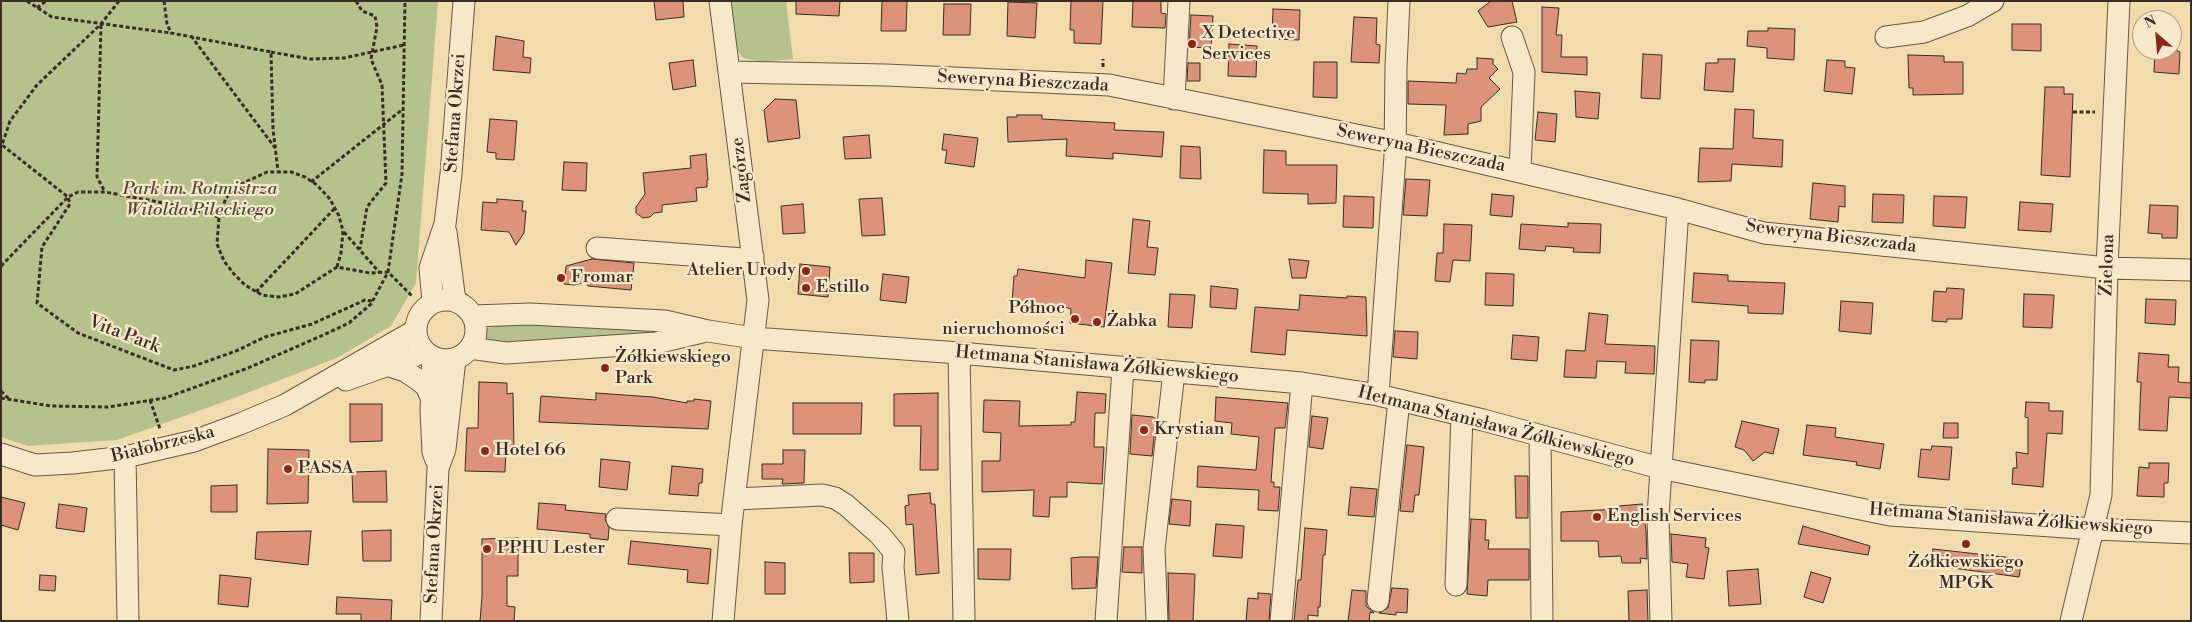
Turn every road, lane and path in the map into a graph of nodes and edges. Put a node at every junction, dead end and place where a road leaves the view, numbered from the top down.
1 (27, 1) edge
2 (46, 1) edge
3 (120, 1) edge
4 (164, 1) edge
5 (356, 1) edge
6 (405, 1) edge
7 (464, 1) edge
8 (720, 1) edge
9 (1179, 1) edge
10 (1399, 1) edge
11 (1993, 1) edge
12 (2119, 1) edge
13 (37, 8) junction
14 (101, 24) junction
15 (171, 33) junction
16 (191, 36) junction
17 (1512, 37) dead end
18 (1886, 37) dead end
19 (404, 45) junction
20 (270, 52) junction
21 (372, 52) junction
22 (730, 72) junction
23 (1174, 100) junction
24 (403, 110) junction
25 (2073, 112) dead end
26 (2102, 112) dead end
27 (383, 125) junction
28 (1396, 143) junction
29 (276, 149) junction
30 (278, 171) junction
31 (1520, 171) junction
32 (311, 182) junction
33 (105, 192) junction
34 (68, 197) junction
35 (335, 208) junction
36 (1678, 209) junction
37 (219, 217) junction
38 (445, 224) junction
39 (343, 231) junction
40 (597, 248) dead end
41 (360, 249) junction
42 (753, 256) junction
43 (1, 266) edge
44 (337, 267) junction
45 (2107, 268) junction
46 (2191, 270) edge
47 (379, 272) junction
48 (388, 272) junction
49 (256, 292) junction
50 (372, 301) junction
51 (455, 301) junction
52 (433, 302) junction
53 (473, 316) junction
54 (416, 330) junction
55 (708, 331) junction
56 (754, 338) junction
57 (463, 353) junction
58 (959, 353) junction
59 (429, 355) junction
60 (390, 366) junction
61 (1123, 368) junction
62 (1174, 372) junction
63 (1302, 383) junction
64 (317, 388) junction
65 (1, 391) edge
66 (430, 395) junction
67 (1378, 395) junction
68 (1, 398) edge
69 (9, 399) junction
70 (150, 400) junction
71 (1398, 400) junction
72 (1462, 415) junction
73 (160, 429) dead end
74 (1540, 436) junction
75 (1, 454) edge
76 (125, 457) junction
77 (438, 468) junction
78 (1660, 468) junction
79 (735, 499) junction
80 (617, 519) dead end
81 (731, 525) junction
82 (2095, 529) junction
83 (2191, 533) edge
84 (1456, 585) dead end
85 (1378, 601) dead end
86 (128, 621) edge
87 (431, 621) edge
88 (723, 621) edge
89 (898, 621) edge
90 (964, 621) edge
91 (1106, 621) edge
92 (1157, 621) edge
93 (1281, 621) edge
94 (1542, 621) edge
95 (1660, 621) edge
96 (2071, 621) edge

1 - 13 path
2 - 13 path
3 - 14 path
4 - 15 path
5 - 21 path
6 - 19 path
7 - 38 street, Stefana Okrzei
8 - 22 street, Zagórze
9 - 23 street
10 - 28 street
11 - 18 street
12 - 45 street, Zielona
13 - 14 path
14 - 15 path
14 - 33 path
14 - 34 path
15 - 16 path
16 - 20 path
16 - 29 path
17 - 31 street
19 - 21 path
19 - 24 path
20 - 21 path
20 - 29 path
21 - 27 path
22 - 23 street, Seweryna Bieszczada
22 - 42 street, Zagórze
23 - 28 street, Seweryna Bieszczada
24 - 27 path
24 - 48 path
25 - 26 path
27 - 32 path
27 - 41 path
28 - 31 street, Seweryna Bieszczada
28 - 67 street
29 - 30 path
30 - 32 path
30 - 37 path
31 - 36 street, Seweryna Bieszczada
32 - 35 path
33 - 34 path
33 - 37 path
34 - 43 path
34 - 50 path, Vita Park
35 - 39 path
35 - 49 path
36 - 45 street, Seweryna Bieszczada
36 - 78 street
37 - 49 path
38 - 51 street, Stefana Okrzei
38 - 52 street, Stefana Okrzei
39 - 41 path
39 - 44 path
40 - 42 street
41 - 47 path
42 - 56 street, Zagórze
44 - 47 path
44 - 49 path
45 - 46 street, Seweryna Bieszczada
45 - 82 street, Zielona
47 - 48 path
48 - 50 path
50 - 70 path
51 - 52 street
51 - 53 street
52 - 54 street
53 - 55 street, Hetmana Stanisława Żółkiewskiego
53 - 57 street
54 - 59 street
54 - 64 street, Białobrzeska
55 - 56 street, Hetmana Stanisława Żółkiewskiego
55 - 57 street, Hetmana Stanisława Żółkiewskiego
56 - 58 street, Hetmana Stanisława Żółkiewskiego
56 - 79 street, Zagórze
57 - 59 street
57 - 77 street, Stefana Okrzei
58 - 61 street, Hetmana Stanisława Żółkiewskiego
58 - 90 street
59 - 60 street, Białobrzeska
59 - 66 street, Stefana Okrzei
60 - 64 street, Białobrzeska
60 - 66 street
61 - 62 street, Hetmana Stanisława Żółkiewskiego
61 - 91 street
62 - 63 street, Hetmana Stanisława Żółkiewskiego
62 - 92 street
63 - 67 street, Hetmana Stanisława Żółkiewskiego
63 - 93 street
64 - 76 street, Białobrzeska
65 - 69 path
66 - 77 street, Stefana Okrzei
67 - 71 street, Hetmana Stanisława Żółkiewskiego
68 - 69 path
69 - 70 path
70 - 73 path
71 - 72 street, Hetmana Stanisława Żółkiewskiego
71 - 85 street
72 - 74 street, Hetmana Stanisława Żółkiewskiego
72 - 84 street
74 - 78 street, Hetmana Stanisława Żółkiewskiego
74 - 94 street
75 - 76 street, Białobrzeska
76 - 86 street
77 - 87 street, Stefana Okrzei
78 - 82 street, Hetmana Stanisława Żółkiewskiego
78 - 95 street
79 - 81 street, Zagórze
79 - 89 street
80 - 81 street
81 - 88 street, Zagórze
82 - 83 street, Hetmana Stanisława Żółkiewskiego
82 - 96 street, Zielona

